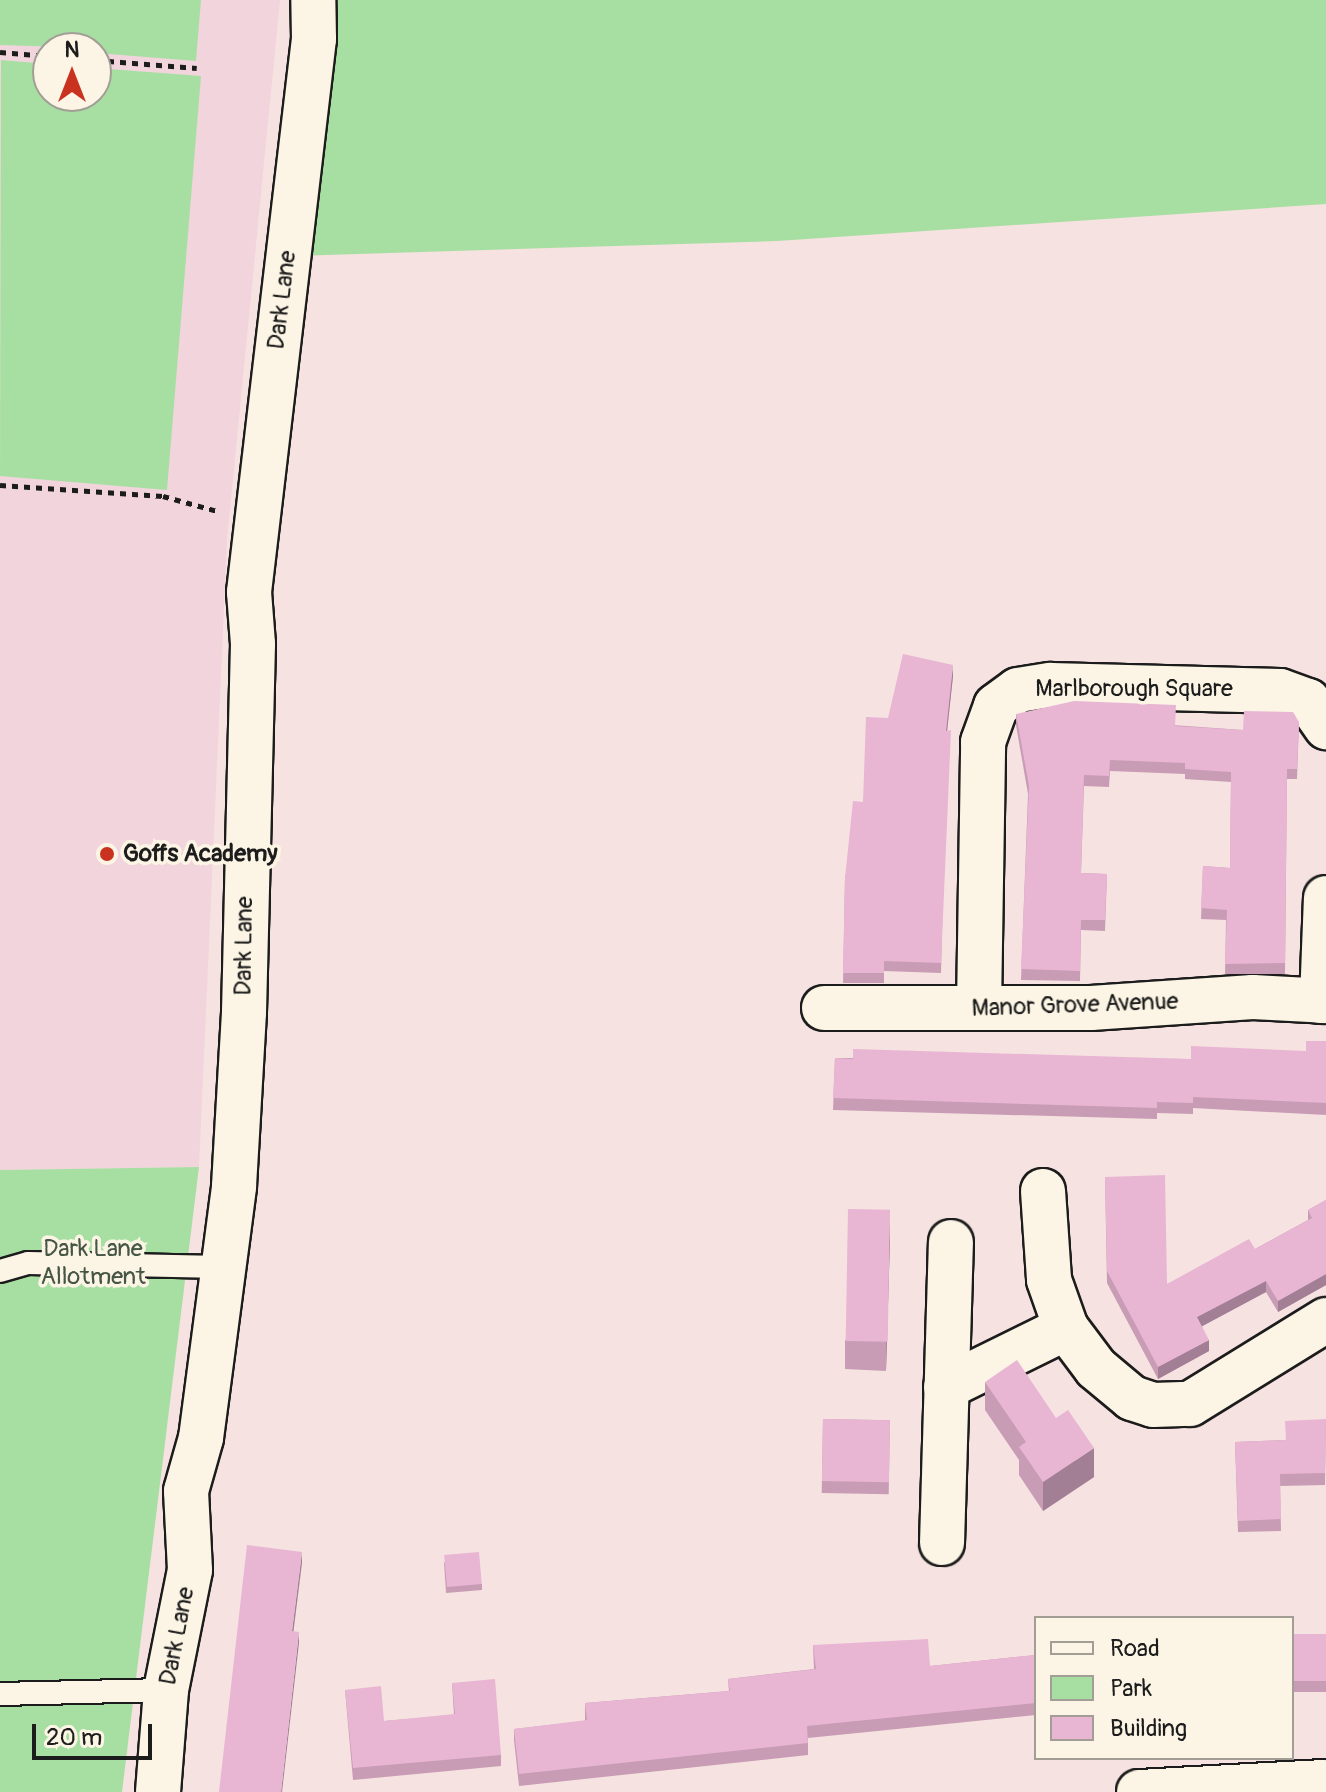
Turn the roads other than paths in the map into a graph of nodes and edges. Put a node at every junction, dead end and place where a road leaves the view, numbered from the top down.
1 (313, 0) edge
2 (1326, 727) edge
3 (1326, 898) edge
4 (1324, 1001) edge
5 (824, 1008) dead end
6 (979, 1008) junction
7 (1043, 1191) dead end
8 (951, 1242) dead end
9 (222, 1267) junction
10 (0, 1271) edge
11 (1326, 1320) edge
12 (1066, 1328) junction
13 (946, 1387) junction
14 (942, 1543) dead end
15 (166, 1690) junction
16 (0, 1694) edge
17 (1326, 1782) edge
18 (158, 1792) edge
19 (1139, 1792) edge

1 - 9 street, Dark Lane
2 - 6 street, Marlborough Square
3 - 4 street
4 - 6 street, Manor Grove Avenue
5 - 6 street, Manor Grove Avenue
7 - 12 street
8 - 13 street
9 - 10 lane
9 - 15 street, Dark Lane
11 - 12 street
12 - 13 street
13 - 14 street
15 - 16 lane
15 - 18 street, Dark Lane
17 - 19 street

